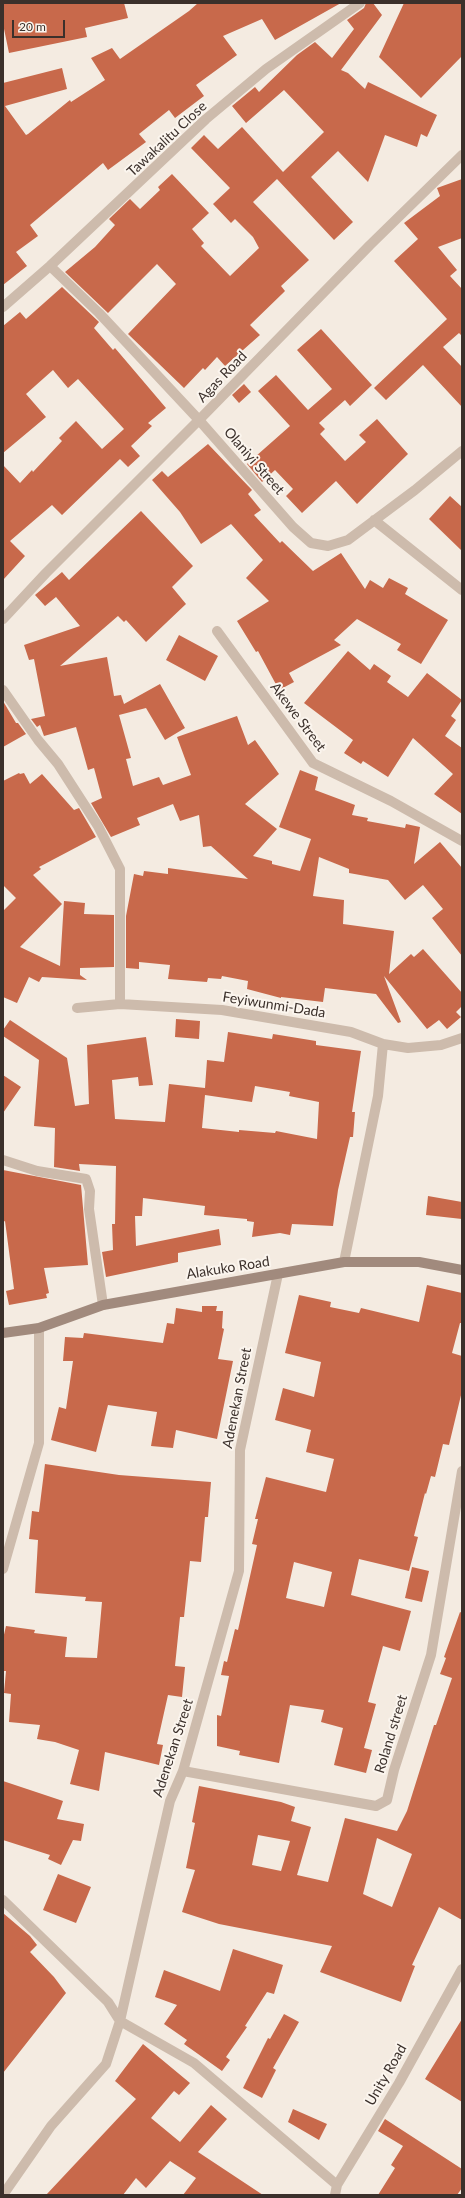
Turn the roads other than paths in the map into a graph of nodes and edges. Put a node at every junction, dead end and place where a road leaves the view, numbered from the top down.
1 (360, 3) edge
2 (462, 155) edge
3 (50, 266) junction
4 (3, 307) edge
5 (199, 420) junction
6 (462, 451) edge
7 (374, 520) junction
8 (462, 590) edge
9 (5, 613) edge
10 (217, 631) dead end
11 (3, 690) edge
12 (462, 842) edge
13 (120, 1004) junction
14 (77, 1008) dead end
15 (462, 1038) edge
16 (383, 1044) junction
17 (3, 1160) edge
18 (344, 1262) junction
19 (462, 1270) edge
20 (278, 1274) junction
21 (103, 1305) junction
22 (39, 1328) junction
23 (3, 1333) edge
24 (462, 1471) edge
25 (3, 1569) edge
26 (183, 1771) junction
27 (3, 1900) edge
28 (462, 1969) edge
29 (120, 2021) junction
30 (336, 2190) edge
31 (3, 2195) edge

1 - 3 street, Tawakalitu Close
2 - 5 street, Agas Road
3 - 4 street, Tawakalitu Close
3 - 5 street, Olaniyi Street
5 - 7 street, Olaniyi Street
5 - 9 street, Agas Road
6 - 7 street, Olaniyi Street
7 - 8 street
10 - 12 street, Akewe Street
11 - 13 street
13 - 14 street, Feyiwunmi-Dada
13 - 16 street, Feyiwunmi-Dada
15 - 16 street, Feyiwunmi-Dada
16 - 18 street
17 - 21 street
18 - 19 main road, Alakuko Road
18 - 20 main road, Alakuko Road
20 - 21 main road, Alakuko Road
20 - 26 street, Adenekan Street
21 - 22 main road, Alakuko Road
22 - 23 main road, Alakuko Road
22 - 25 street
24 - 26 street, Roland street
26 - 29 street, Adenekan Street
27 - 29 street
28 - 30 street, Unity Road
29 - 30 street
29 - 31 street, Adenekan Street

